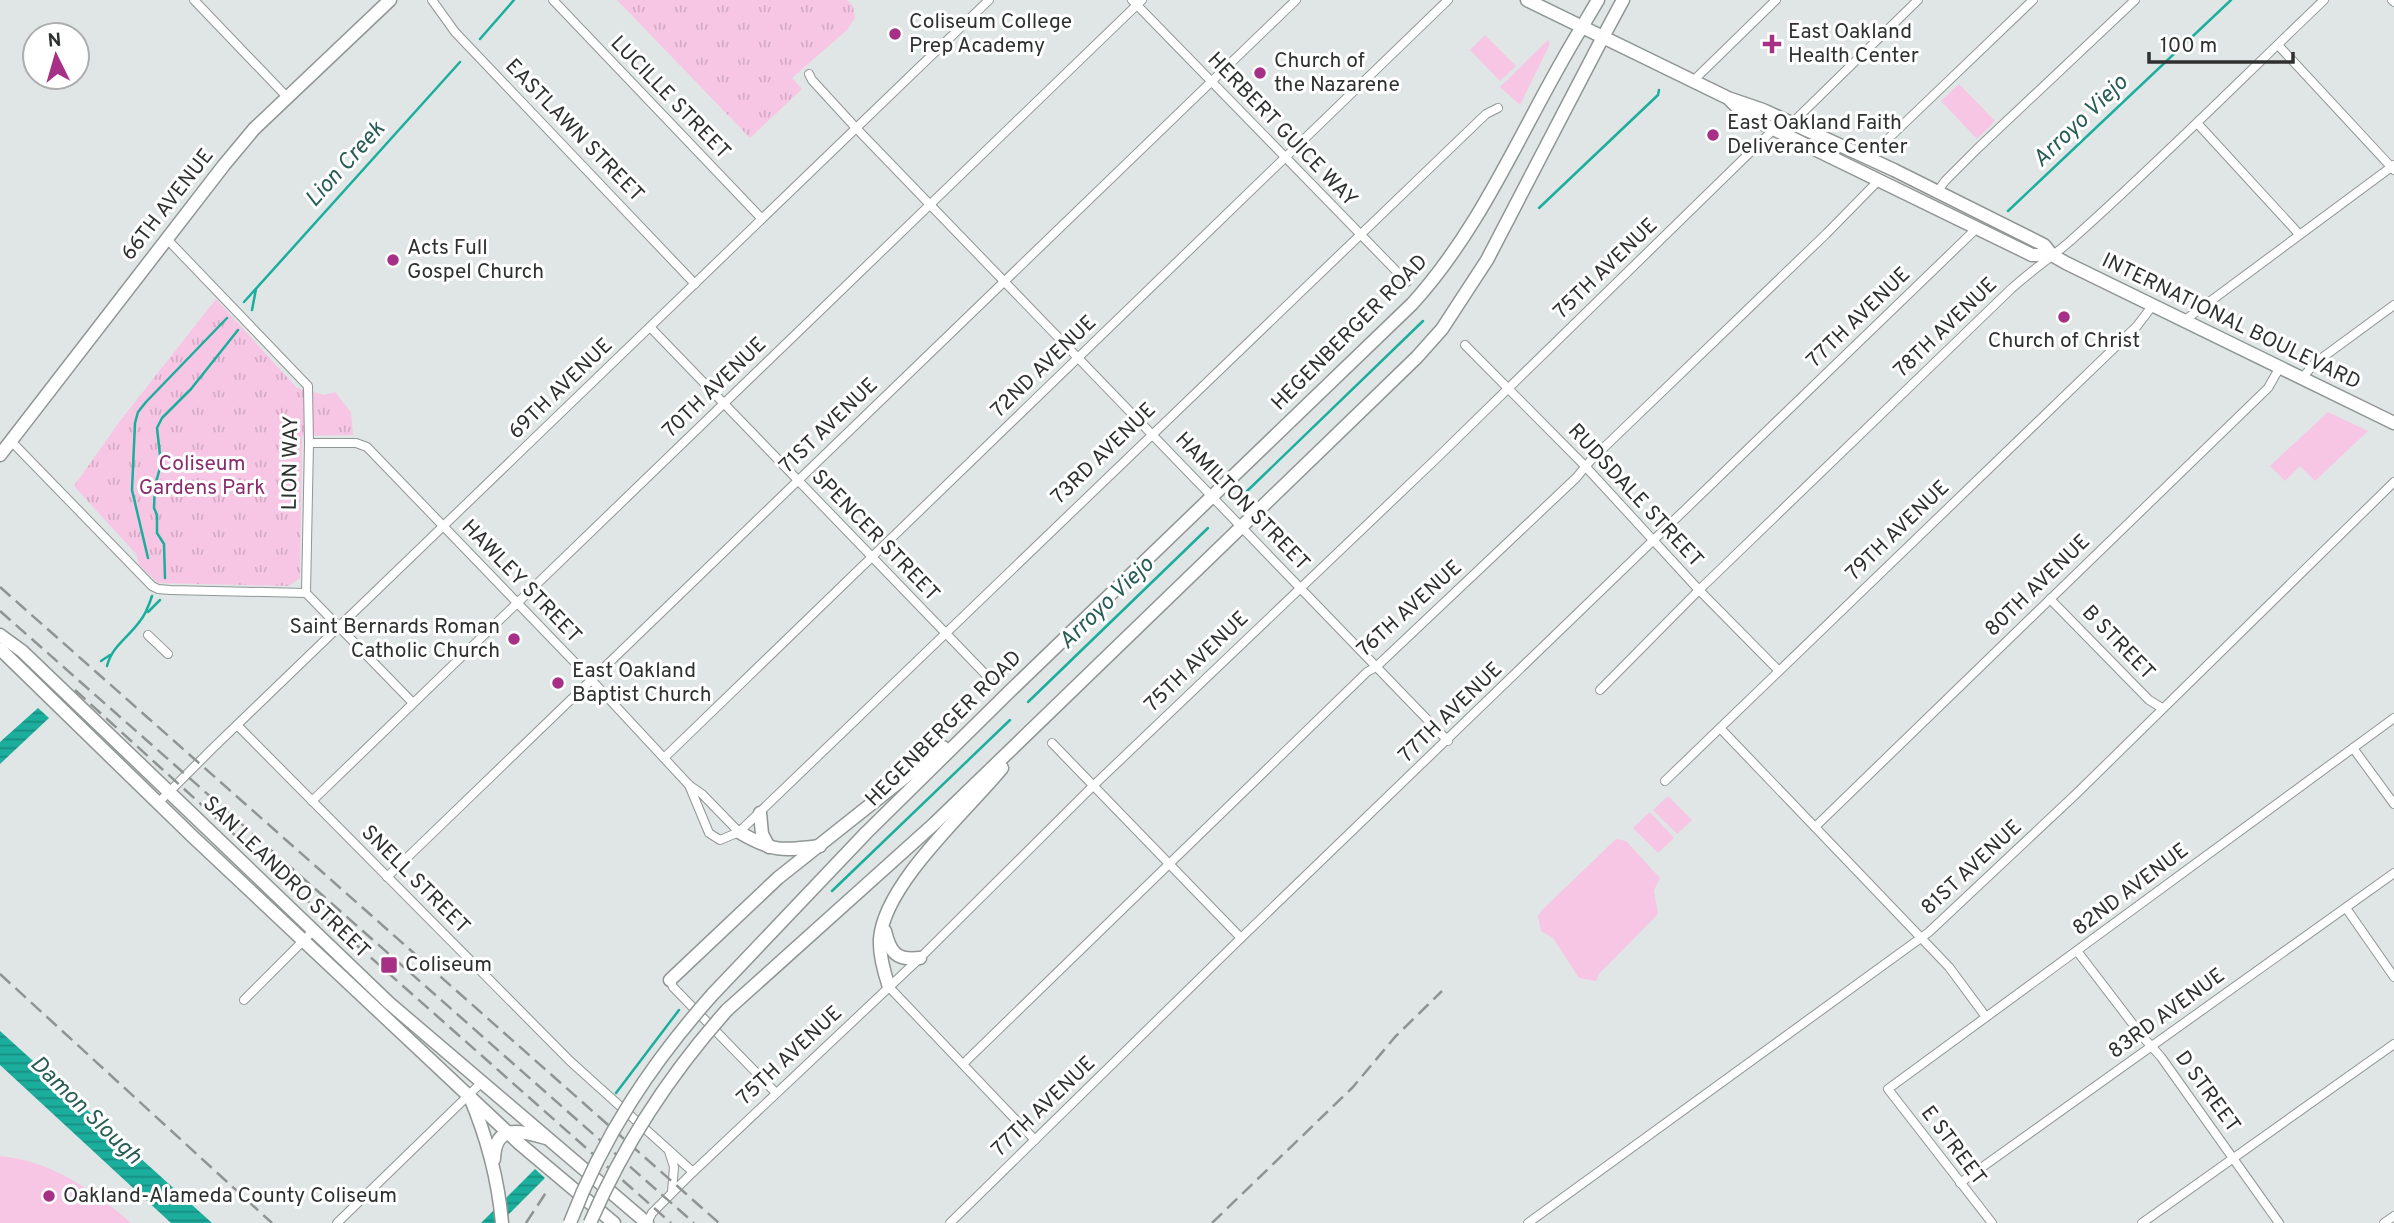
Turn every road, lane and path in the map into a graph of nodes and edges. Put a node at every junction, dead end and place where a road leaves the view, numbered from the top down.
1 (194, 0) edge
2 (390, 0) edge
3 (432, 0) edge
4 (553, 0) edge
5 (989, 0) edge
6 (1296, 0) edge
7 (1448, 0) edge
8 (1527, 0) edge
9 (1598, 0) edge
10 (1623, 0) edge
11 (1776, 0) edge
12 (1918, 0) edge
13 (2033, 0) edge
14 (2134, 0) edge
15 (2324, 0) edge
16 (1137, 2) edge
17 (1582, 27) junction
18 (1603, 37) junction
19 (2278, 45) junction
20 (809, 74) dead end
21 (1693, 81) junction
22 (1211, 82) junction
23 (287, 97) junction
24 (1728, 98) junction
25 (1498, 108) dead end
26 (2197, 123) junction
27 (1791, 124) junction
28 (856, 128) junction
29 (1774, 129) junction
30 (1285, 159) junction
31 (1868, 159) junction
32 (2393, 167) edge
33 (1879, 180) junction
34 (1938, 191) junction
35 (931, 204) junction
36 (762, 219) junction
37 (1977, 228) junction
38 (2299, 234) junction
39 (1360, 236) junction
40 (166, 238) junction
41 (2052, 255) junction
42 (1005, 281) junction
43 (1407, 282) dead end
44 (695, 284) junction
45 (2153, 305) junction
46 (2394, 305) edge
47 (2185, 320) junction
48 (650, 327) junction
49 (1465, 345) dead end
50 (1078, 358) junction
51 (2280, 367) junction
52 (2302, 378) junction
53 (1508, 388) junction
54 (723, 403) junction
55 (2394, 423) edge
56 (1152, 434) junction
57 (11, 441) junction
58 (309, 443) junction
59 (0, 455) edge
60 (1585, 466) junction
61 (798, 480) junction
62 (2394, 482) edge
63 (1211, 495) junction
64 (443, 526) junction
65 (1242, 527) junction
66 (1653, 541) junction
67 (872, 557) junction
68 (1300, 588) junction
69 (1699, 590) junction
70 (306, 593) junction
71 (2050, 599) junction
72 (517, 602) junction
73 (340, 626) junction
74 (946, 634) junction
75 (0, 635) edge
76 (148, 635) dead end
77 (0, 649) edge
78 (168, 654) dead end
79 (1376, 667) junction
80 (1779, 671) junction
81 (989, 678) dead end
82 (591, 680) junction
83 (1600, 690) dead end
84 (1006, 695) junction
85 (412, 702) junction
86 (2162, 708) junction
87 (2394, 718) edge
88 (237, 725) junction
89 (1035, 725) junction
90 (1720, 728) junction
91 (1448, 741) junction
92 (1052, 743) dead end
93 (2353, 748) junction
94 (664, 758) junction
95 (1665, 781) dead end
96 (689, 785) junction
97 (1093, 786) junction
98 (169, 792) junction
99 (312, 801) junction
100 (158, 803) junction
101 (2394, 804) edge
102 (760, 813) junction
103 (1815, 827) junction
104 (740, 832) junction
105 (820, 846) junction
106 (769, 847) junction
107 (1168, 864) junction
108 (2394, 873) edge
109 (387, 877) junction
110 (2346, 908) junction
111 (883, 922) junction
112 (314, 930) junction
113 (1241, 938) junction
114 (1921, 939) junction
115 (303, 940) junction
116 (2077, 951) junction
117 (920, 958) junction
118 (2394, 977) edge
119 (670, 981) joint
120 (889, 987) junction
121 (244, 1000) dead end
122 (1986, 1017) junction
123 (2394, 1044) edge
124 (2151, 1046) junction
125 (963, 1064) junction
126 (481, 1083) junction
127 (1888, 1089) joint
128 (776, 1093) junction
129 (469, 1095) junction
130 (508, 1133) junction
131 (546, 1138) junction
132 (1035, 1140) junction
133 (669, 1150) junction
134 (2234, 1159) junction
135 (495, 1170) junction
136 (693, 1172) junction
137 (1960, 1183) junction
138 (672, 1192) junction
139 (2394, 1216) edge
140 (1989, 1220) edge
141 (337, 1223) edge
142 (502, 1223) edge
143 (570, 1223) edge
144 (590, 1223) edge
145 (614, 1223) edge
146 (647, 1223) edge
147 (950, 1223) edge
148 (1528, 1223) edge
149 (1979, 1223) edge
150 (2142, 1223) edge
151 (2279, 1223) edge
152 (2384, 1223) edge

1 - 23 street
2 - 23 main road, 66TH AVENUE
3 - 44 street, EASTLAWN STREET
4 - 36 street, LUCILLE STREET
5 - 28 street, 69TH AVENUE
6 - 22 street, 71ST AVENUE
7 - 30 street, 72ND AVENUE
8 - 17 main road, INTERNATIONAL BOULEVARD
9 - 17 main road
10 - 18 main road
11 - 21 street
12 - 27 street
13 - 31 street
14 - 34 street
15 - 19 street, 78TH AVENUE
16 - 22 street, HERBERT GUICE WAY
16 - 35 street, 70TH AVENUE
17 - 18 main road, INTERNATIONAL BOULEVARD
17 - 63 main road, HEGENBERGER ROAD
18 - 21 main road, INTERNATIONAL BOULEVARD
18 - 65 main road
19 - 26 street, 78TH AVENUE
19 - 32 street
20 - 28 street, HAMILTON STREET
21 - 24 main road, INTERNATIONAL BOULEVARD
22 - 30 street, HERBERT GUICE WAY
22 - 42 street, 71ST AVENUE
23 - 40 main road, 66TH AVENUE
24 - 27 main road, INTERNATIONAL BOULEVARD
24 - 29 main road, INTERNATIONAL BOULEVARD
25 - 39 street, 73RD AVENUE
26 - 38 street
26 - 41 street, 78TH AVENUE
27 - 31 main road, INTERNATIONAL BOULEVARD
28 - 35 street, HAMILTON STREET
28 - 36 street, 69TH AVENUE
29 - 33 main road, INTERNATIONAL BOULEVARD
29 - 53 street, 75TH AVENUE
30 - 39 street, HERBERT GUICE WAY
30 - 50 street, 72ND AVENUE
31 - 34 main road, INTERNATIONAL BOULEVARD
32 - 38 street
33 - 37 main road, INTERNATIONAL BOULEVARD
33 - 60 street, 76TH AVENUE
34 - 41 main road, INTERNATIONAL BOULEVARD
35 - 42 street, HAMILTON STREET
35 - 54 street, 70TH AVENUE
36 - 44 street, 69TH AVENUE
37 - 41 main road, INTERNATIONAL BOULEVARD
37 - 66 street, 77TH AVENUE
38 - 47 street
39 - 43 street, HERBERT GUICE WAY
39 - 56 street, 73RD AVENUE
40 - 57 main road, 66TH AVENUE
40 - 58 street, LION WAY
41 - 45 main road, INTERNATIONAL BOULEVARD
41 - 69 street, 78TH AVENUE
42 - 50 street, HAMILTON STREET
42 - 61 street, 71ST AVENUE
44 - 48 street, 69TH AVENUE
45 - 47 main road, INTERNATIONAL BOULEVARD
45 - 80 street, 79TH AVENUE
46 - 52 street
47 - 51 main road, INTERNATIONAL BOULEVARD
48 - 54 street, SPENCER STREET
48 - 64 street, 69TH AVENUE
49 - 53 street, RUDSDALE STREET
50 - 56 street, HAMILTON STREET
50 - 67 street, 72ND AVENUE
51 - 52 main road, INTERNATIONAL BOULEVARD
51 - 71 street, 80TH AVENUE
52 - 55 main road, INTERNATIONAL BOULEVARD
53 - 60 street, RUDSDALE STREET
53 - 68 street, 75TH AVENUE
54 - 61 street, SPENCER STREET
54 - 72 street, 70TH AVENUE
56 - 63 street, HAMILTON STREET
56 - 74 street, 73RD AVENUE
57 - 59 main road, 66TH AVENUE
57 - 70 street
58 - 64 street, HAWLEY STREET
58 - 70 street, LION WAY
60 - 66 street, RUDSDALE STREET
60 - 79 street, 76TH AVENUE
61 - 67 street, SPENCER STREET
61 - 82 street, 71ST AVENUE
62 - 86 street, 81ST AVENUE
63 - 65 street, HAMILTON STREET
63 - 84 main road, HEGENBERGER ROAD
64 - 72 street, HAWLEY STREET
64 - 73 street, 69TH AVENUE
65 - 68 street, HAMILTON STREET
65 - 89 main road
66 - 69 street, RUDSDALE STREET
66 - 91 street, 77TH AVENUE
67 - 74 street, SPENCER STREET
67 - 94 street, 72ND AVENUE
68 - 79 street, HAMILTON STREET
68 - 97 street, 75TH AVENUE
69 - 80 street, RUDSDALE STREET
69 - 83 street, 78TH AVENUE
70 - 73 street
71 - 86 street, B STREET
71 - 103 street, 80TH AVENUE
72 - 82 street, HAWLEY STREET
72 - 85 street, 70TH AVENUE
73 - 85 street
73 - 88 street, 69TH AVENUE
74 - 81 street, SPENCER STREET
74 - 102 street, 73RD AVENUE
75 - 98 main road, SAN LEANDRO STREET
76 - 78 street
77 - 100 main road, SAN LEANDRO STREET
79 - 91 street, HAMILTON STREET
79 - 107 street, 76TH AVENUE
80 - 90 street, 79TH AVENUE
82 - 94 street, HAWLEY STREET
82 - 109 street, 71ST AVENUE
84 - 105 main road
84 - 143 main road, HEGENBERGER ROAD, bridge
85 - 99 street, 70TH AVENUE
86 - 114 street, 81ST AVENUE
87 - 93 street, 82ND AVENUE
88 - 98 street, 69TH AVENUE
88 - 99 street, SNELL STREET
89 - 111 main road
89 - 144 main road, bridge
90 - 95 street, 79TH AVENUE
90 - 103 street
91 - 113 street, 77TH AVENUE
92 - 97 street
93 - 101 street
93 - 116 street, 82ND AVENUE
94 - 96 street, HAWLEY STREET
96 - 104 street, HAWLEY STREET
96 - 104 street, HAWLEY STREET
97 - 107 street
97 - 117 street, 75TH AVENUE
98 - 100 street, 69TH AVENUE
98 - 112 main road, SAN LEANDRO STREET
99 - 109 street, SNELL STREET
100 - 115 main road, SAN LEANDRO STREET
102 - 104 street, 73RD AVENUE
102 - 106 main road
103 - 114 street
104 - 106 main road
105 - 106 main road
105 - 119 main road
107 - 113 street
107 - 125 street, 76TH AVENUE
108 - 110 street, 83RD AVENUE
109 - 133 street, SNELL STREET
110 - 118 street
110 - 124 street, 83RD AVENUE
111 - 117 main road
111 - 120 main road
112 - 115 street
112 - 126 main road, SAN LEANDRO STREET
113 - 132 street, 77TH AVENUE
114 - 122 street
114 - 148 street, 81ST AVENUE
115 - 121 street
115 - 129 main road, SAN LEANDRO STREET
116 - 122 street, 82ND AVENUE
116 - 124 street, D STREET
117 - 120 street, 75TH AVENUE
119 - 128 street
120 - 125 street
120 - 128 street, 75TH AVENUE
122 - 127 street, 82ND AVENUE
123 - 134 street
124 - 134 street, D STREET
124 - 137 street, 83RD AVENUE
125 - 132 street
126 - 129 street
126 - 131 main road, SAN LEANDRO STREET
127 - 137 street, E STREET
128 - 136 street, 75TH AVENUE
129 - 130 main road, SAN LEANDRO STREET
129 - 135 main road
129 - 141 street
130 - 131 main road
130 - 135 main road
130 - 145 main road, SAN LEANDRO STREET
131 - 146 main road, SAN LEANDRO STREET
132 - 147 street, 77TH AVENUE
133 - 136 street, SNELL STREET
133 - 138 street
134 - 150 street
134 - 151 street, D STREET
135 - 142 main road
136 - 138 street, 75TH AVENUE
137 - 140 street, E STREET
138 - 146 street, 75TH AVENUE
139 - 152 street
140 - 149 street

